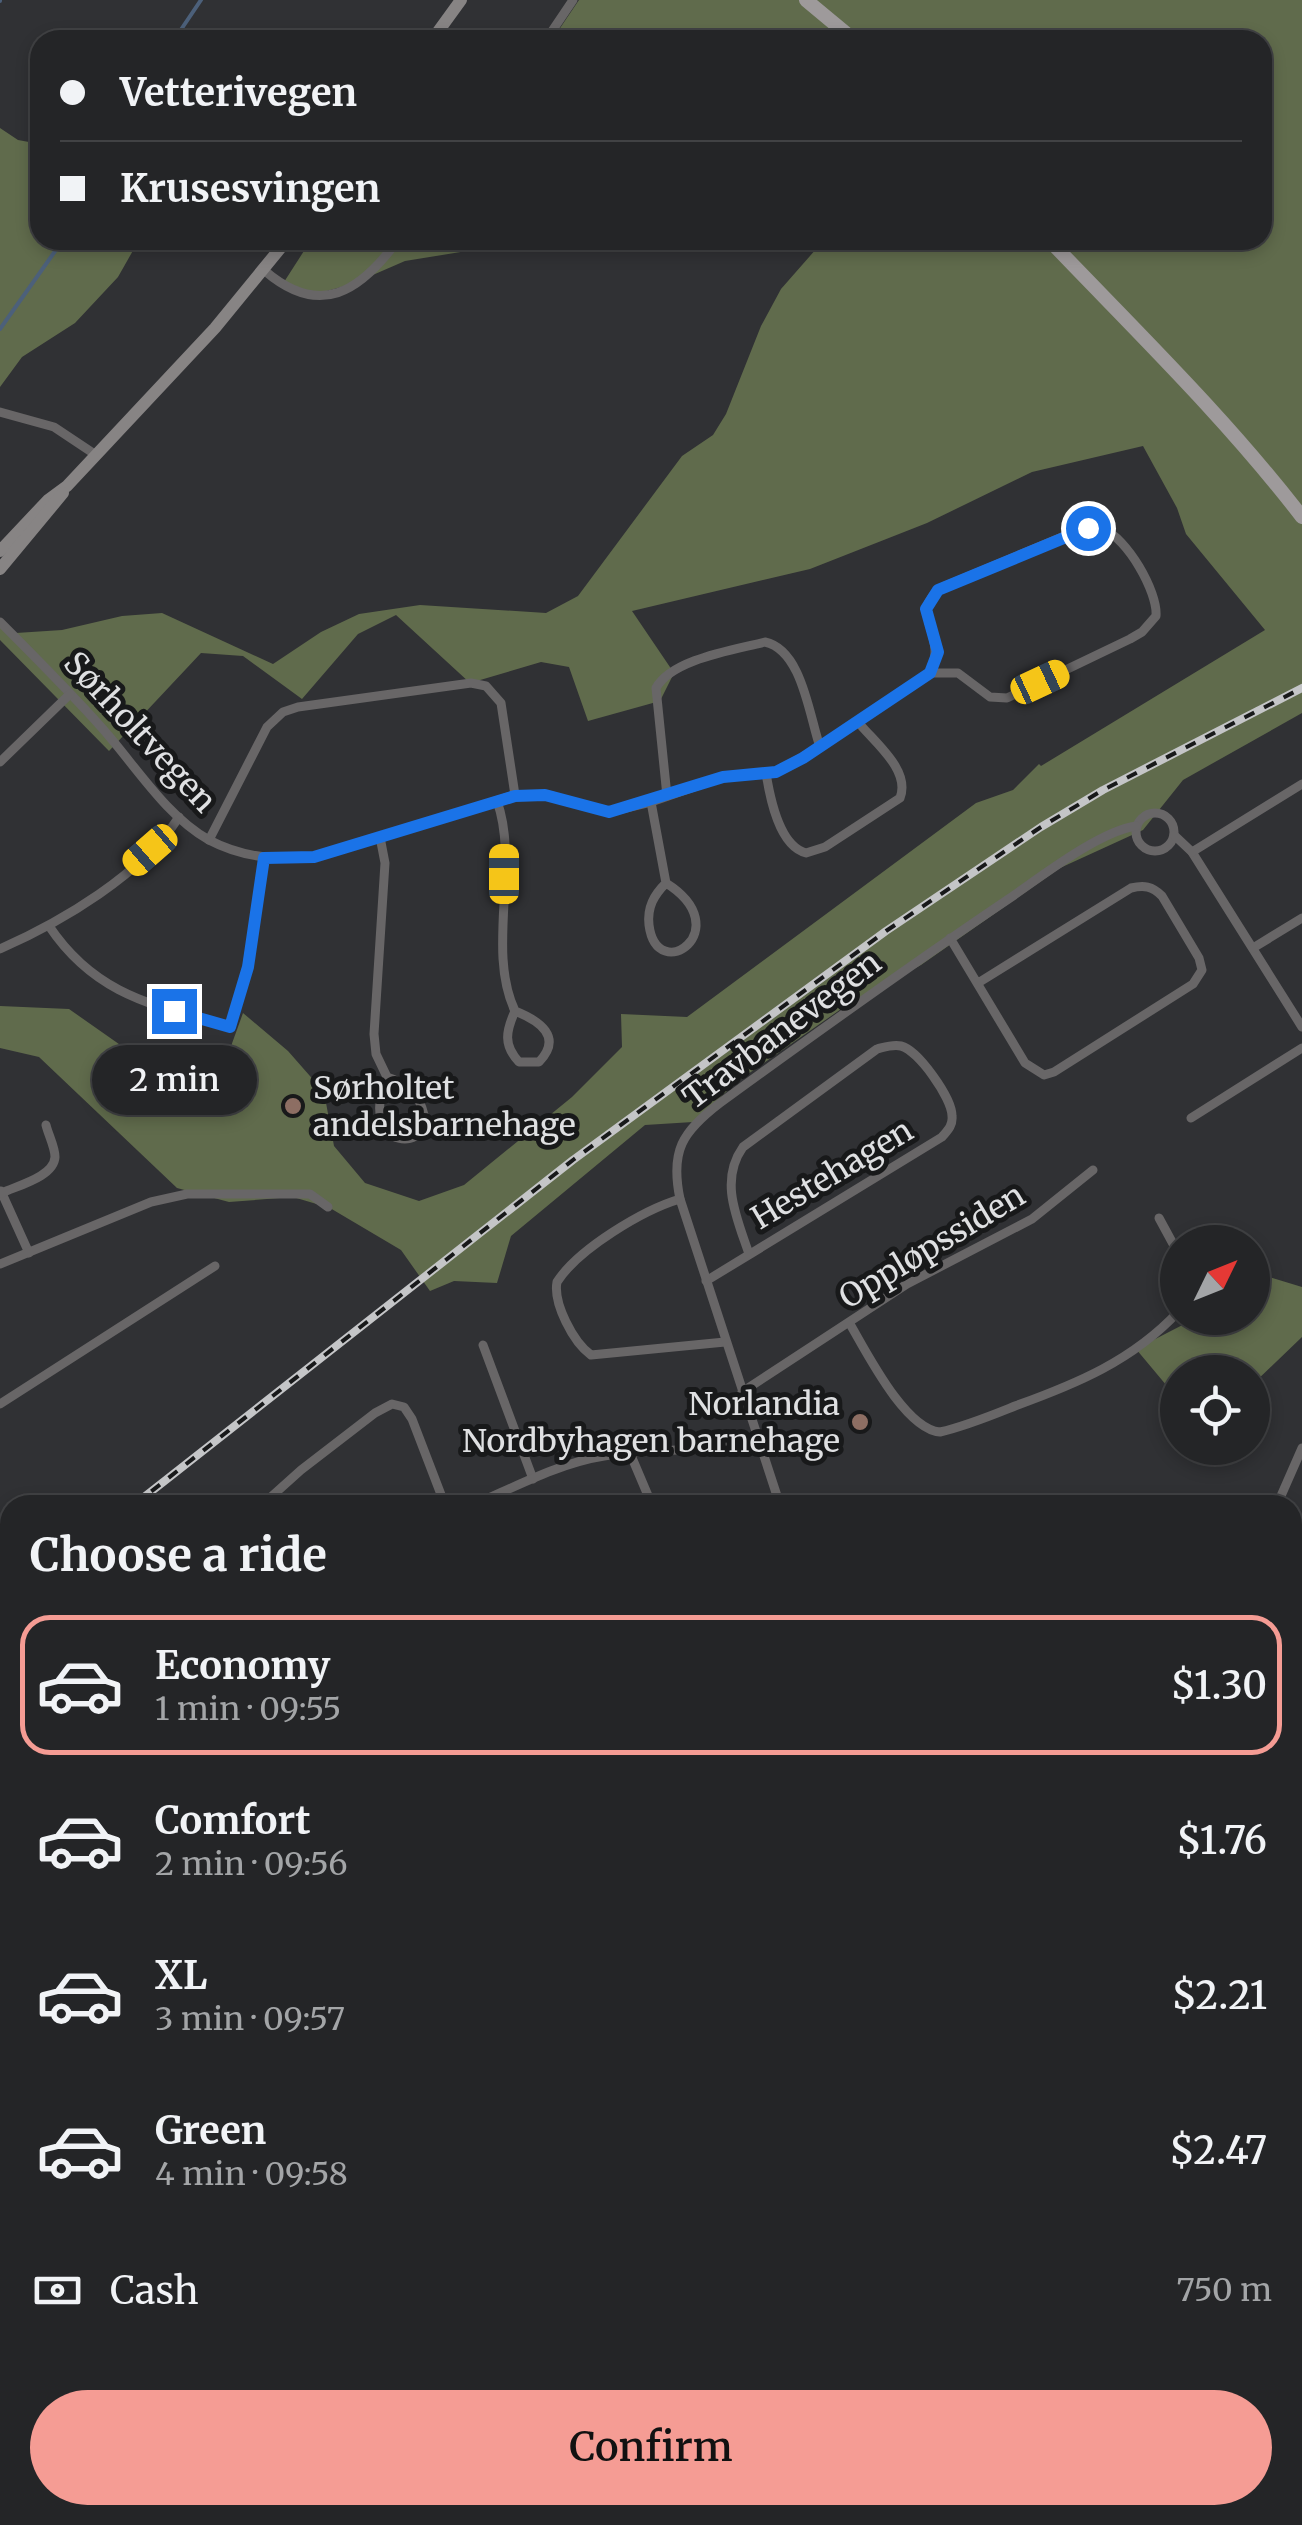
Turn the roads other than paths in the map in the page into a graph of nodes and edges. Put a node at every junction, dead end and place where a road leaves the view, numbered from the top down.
1 (461, 0) edge
2 (573, 0) edge
3 (806, 0) edge
4 (439, 30) edge
5 (553, 30) edge
6 (842, 30) edge
7 (280, 250) edge
8 (389, 250) edge
9 (1059, 250) edge
10 (265, 270) junction
11 (0, 412) edge
12 (96, 456) junction
13 (67, 486) junction
14 (1302, 517) edge
15 (0, 551) edge
16 (0, 569) edge
17 (0, 622) edge
18 (930, 673) junction
19 (70, 694) junction
20 (858, 722) junction
21 (820, 747) junction
22 (0, 762) edge
23 (766, 773) junction
24 (1302, 784) edge
25 (515, 796) junction
26 (667, 796) junction
27 (498, 801) junction
28 (651, 802) junction
29 (179, 817) junction
30 (1136, 826) junction
31 (1174, 835) junction
32 (380, 837) junction
33 (209, 840) junction
34 (1192, 852) junction
35 (264, 858) junction
36 (666, 882) junction
37 (1302, 918) edge
38 (49, 926) junction
39 (950, 938) junction
40 (1252, 948) junction
41 (0, 949) edge
42 (978, 983) junction
43 (516, 1012) junction
44 (1302, 1027) edge
45 (1302, 1048) edge
46 (386, 1077) junction
47 (1191, 1118) dead end
48 (46, 1125) dead end
49 (1093, 1170) dead end
50 (1, 1191) edge
51 (680, 1200) junction
52 (328, 1207) dead end
53 (1158, 1218) dead end
54 (1162, 1225) edge
55 (29, 1252) junction
56 (749, 1254) junction
57 (0, 1264) edge
58 (216, 1266) dead end
59 (706, 1282) junction
60 (850, 1324) junction
61 (1160, 1331) edge
62 (725, 1342) junction
63 (482, 1346) dead end
64 (742, 1392) junction
65 (0, 1404) edge
66 (759, 1442) junction
67 (1302, 1448) edge
68 (630, 1453) junction
69 (533, 1479) junction
70 (273, 1495) edge
71 (441, 1495) edge
72 (497, 1495) edge
73 (648, 1495) edge
74 (777, 1495) edge
75 (1281, 1495) edge

1 - 4 main road
2 - 5 street
3 - 6 main road
7 - 10 main road
8 - 10 street
9 - 14 main road
10 - 12 main road
11 - 12 street
12 - 13 main road
13 - 15 main road
13 - 16 main road
17 - 19 street, Sørholtvegen
18 - 18 street
18 - 20 street, Sørholtvegen
19 - 22 street
19 - 29 street, Sørholtvegen
20 - 21 street, Sørholtvegen
20 - 23 street
21 - 23 street, Sørholtvegen
21 - 26 street
23 - 26 street, Sørholtvegen
24 - 34 street
25 - 27 street, Sørholtvegen
25 - 28 street, Sørholtvegen
25 - 33 street
26 - 28 street, Sørholtvegen
27 - 32 street, Sørholtvegen
27 - 43 street
28 - 36 street
29 - 33 street, Sørholtvegen
29 - 38 street
30 - 31 street
30 - 31 street
30 - 39 street, Travbanevegen
31 - 34 street
32 - 35 street, Sørholtvegen
32 - 46 street
33 - 35 street, Sørholtvegen
34 - 40 street
35 - 38 street
36 - 36 street
37 - 40 street
38 - 41 street
39 - 42 street
39 - 51 street, Travbanevegen
40 - 44 street
42 - 42 street
43 - 43 street
45 - 47 street
46 - 46 street
48 - 50 street
49 - 60 street, Oppløpssiden
50 - 55 street
51 - 59 street, Travbanevegen
51 - 62 street
52 - 55 street
53 - 54 street
55 - 57 street
56 - 56 street, Hestehagen
56 - 59 street, Hestehagen
58 - 65 street
59 - 62 street, Travbanevegen
60 - 61 street
60 - 64 street, Oppløpssiden
62 - 64 street, Travbanevegen
63 - 69 street
64 - 66 street, Travbanevegen
66 - 68 street
66 - 74 street, Travbanevegen
67 - 75 street
68 - 69 street
68 - 73 street
69 - 72 street
70 - 71 street

